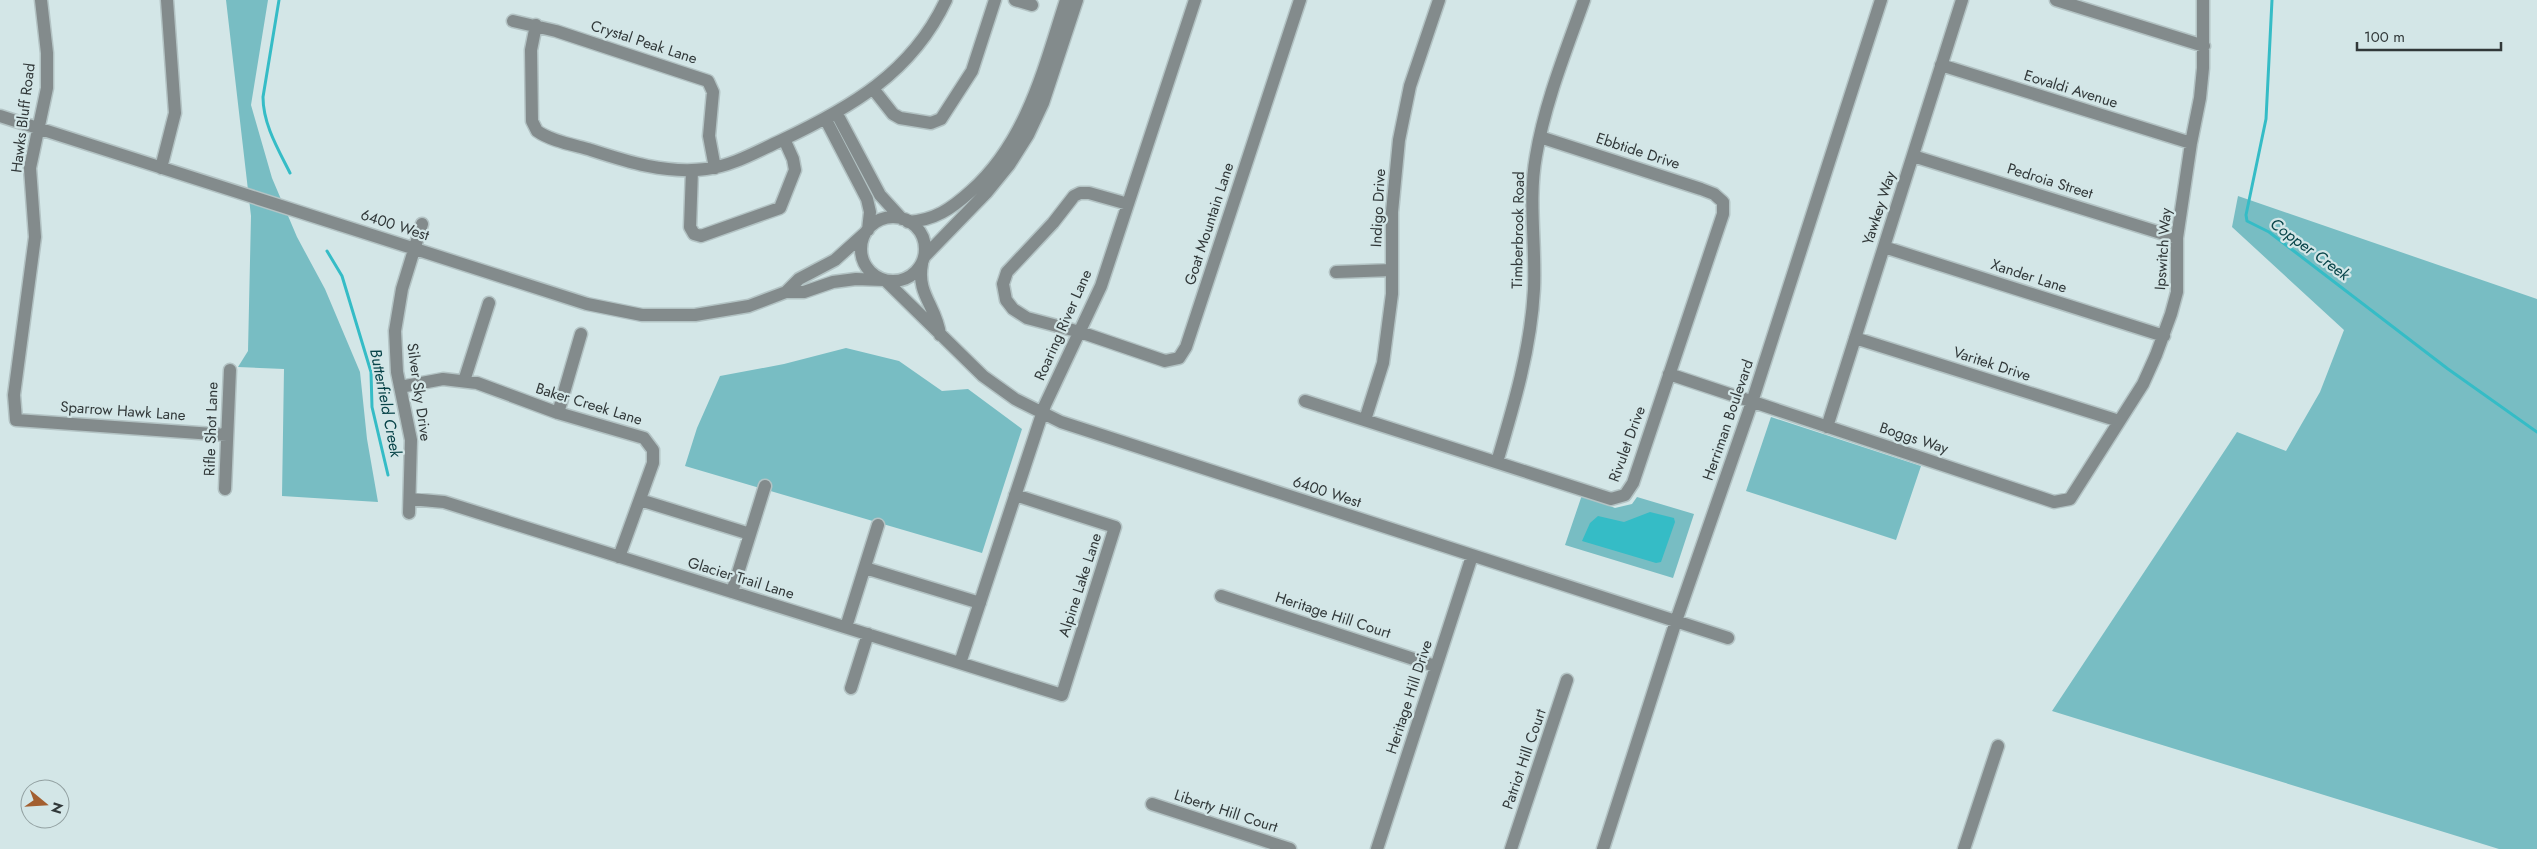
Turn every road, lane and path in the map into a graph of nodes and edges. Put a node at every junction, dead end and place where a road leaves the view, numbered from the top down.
1 (41, 0) edge
2 (167, 0) edge
3 (946, 0) edge
4 (995, 0) edge
5 (1016, 0) edge
6 (1066, 0) edge
7 (1077, 0) edge
8 (1195, 0) edge
9 (1300, 0) edge
10 (1438, 0) edge
11 (1584, 0) edge
12 (1881, 0) edge
13 (1962, 0) edge
14 (2056, 0) edge
15 (2203, 0) edge
16 (1032, 5) dead end
17 (513, 21) dead end
18 (536, 25) junction
19 (2204, 46) junction
20 (1942, 65) junction
21 (874, 90) junction
22 (0, 116) edge
23 (831, 117) junction
24 (39, 128) junction
25 (1540, 137) junction
26 (784, 139) junction
27 (2191, 143) junction
28 (1912, 156) junction
29 (161, 168) junction
30 (715, 168) junction
31 (692, 170) junction
32 (1723, 202) joint
33 (1128, 204) junction
34 (905, 220) junction
35 (422, 224) dead end
36 (868, 230) junction
37 (2177, 238) junction
38 (1884, 247) junction
39 (414, 248) junction
40 (924, 259) junction
41 (1392, 270) junction
42 (1336, 272) dead end
43 (885, 280) junction
44 (786, 292) junction
45 (489, 303) dead end
46 (1080, 332) junction
47 (581, 334) dead end
48 (940, 334) junction
49 (2164, 336) junction
50 (1855, 338) junction
51 (230, 370) dead end
52 (1669, 374) junction
53 (464, 381) junction
54 (400, 387) junction
55 (1305, 401) dead end
56 (1752, 402) junction
57 (558, 413) junction
58 (1042, 413) junction
59 (16, 420) joint
60 (1365, 420) junction
61 (2119, 422) junction
62 (1827, 427) junction
63 (227, 435) junction
64 (1497, 462) junction
65 (765, 486) dead end
66 (225, 489) dead end
67 (1015, 495) junction
68 (410, 499) junction
69 (640, 500) junction
70 (2066, 501) joint
71 (409, 513) dead end
72 (878, 525) dead end
73 (750, 534) junction
74 (1472, 556) junction
75 (619, 557) junction
76 (865, 568) junction
77 (732, 592) junction
78 (1221, 596) dead end
79 (980, 603) junction
80 (1676, 622) junction
81 (846, 627) junction
82 (868, 634) junction
83 (1728, 638) dead end
84 (960, 663) junction
85 (1435, 666) junction
86 (1567, 680) dead end
87 (851, 688) dead end
88 (1062, 695) joint
89 (1998, 746) dead end
90 (1152, 804) dead end
91 (1290, 849) edge
92 (1377, 849) edge
93 (1510, 849) edge
94 (1603, 849) edge
95 (1964, 849) edge

1 - 24 street, Hawks Bluff Road
2 - 29 street
3 - 21 street
4 - 21 street
5 - 16 street
6 - 34 street
7 - 40 street
8 - 33 street, Roaring River Lane
9 - 46 street, Goat Mountain Lane
10 - 41 street, Indigo Drive
11 - 25 street, Timberbrook Road
12 - 56 street, Herriman Boulevard
13 - 20 street, Yawkey Way
14 - 19 street
15 - 19 street, Ipswitch Way
17 - 18 street, Crystal Peak Lane
18 - 30 street, Crystal Peak Lane
18 - 31 street
19 - 27 street, Ipswitch Way
20 - 27 street, Eovaldi Avenue
20 - 28 street, Yawkey Way
21 - 23 street
22 - 24 street, 6400 West
23 - 26 street
23 - 34 street
23 - 36 street
24 - 29 street, 6400 West
24 - 59 street, Hawks Bluff Road
25 - 32 street, Ebbtide Drive
25 - 64 street, Timberbrook Road
26 - 30 street
26 - 31 street
27 - 37 street, Ipswitch Way
28 - 37 street, Pedroia Street
28 - 38 street, Yawkey Way
29 - 39 street, 6400 West
30 - 31 street
32 - 52 street, Rivulet Drive
33 - 46 street, Roaring River Lane
33 - 46 street, Goat Mountain Lane
34 - 36 street
34 - 40 street
35 - 39 street, Silver Sky Drive
36 - 43 street
36 - 44 street, 6400 West
37 - 49 street, Ipswitch Way
38 - 49 street, Xander Lane
38 - 50 street, Yawkey Way
39 - 44 street, 6400 West
39 - 54 street, Silver Sky Drive
40 - 43 street
40 - 48 street, 6400 West
41 - 42 street
41 - 60 street, Indigo Drive
43 - 44 street, 6400 West
43 - 48 street, 6400 West
45 - 53 street
46 - 58 street, Roaring River Lane
47 - 57 street
48 - 58 street, 6400 West
49 - 61 street, Ipswitch Way
50 - 61 street, Varitek Drive
50 - 62 street, Yawkey Way
51 - 63 street, Rifle Shot Lane
52 - 56 street, Boggs Way
52 - 64 street, Rivulet Drive
53 - 54 street, Baker Creek Lane
53 - 57 street, Baker Creek Lane
54 - 68 street, Silver Sky Drive
55 - 60 street, Rivulet Drive
56 - 62 street, Boggs Way
56 - 80 street, Herriman Boulevard
57 - 69 street, Baker Creek Lane
58 - 67 street, Roaring River Lane
58 - 74 street, 6400 West
59 - 63 street, Sparrow Hawk Lane
60 - 64 street, Rivulet Drive
61 - 70 street, Ipswitch Way
62 - 70 street, Boggs Way
63 - 66 street, Rifle Shot Lane
65 - 73 street
67 - 79 street, Roaring River Lane
67 - 88 street, Alpine Lake Lane
68 - 71 street, Silver Sky Drive
68 - 75 street, Glacier Trail Lane
69 - 73 street
69 - 75 street, Baker Creek Lane
72 - 76 street
73 - 77 street
74 - 80 street, 6400 West
74 - 85 street, Heritage Hill Drive
75 - 77 street, Glacier Trail Lane
76 - 79 street
76 - 81 street
77 - 81 street, Glacier Trail Lane
78 - 85 street, Heritage Hill Court
79 - 84 street, Roaring River Lane
80 - 83 street, 6400 West
80 - 94 street, Herriman Boulevard
81 - 82 street, Glacier Trail Lane
82 - 84 street, Glacier Trail Lane
82 - 87 street
84 - 88 street, Glacier Trail Lane
85 - 92 street, Heritage Hill Drive
86 - 93 street, Patriot Hill Court
89 - 95 street
90 - 91 street, Liberty Hill Court

